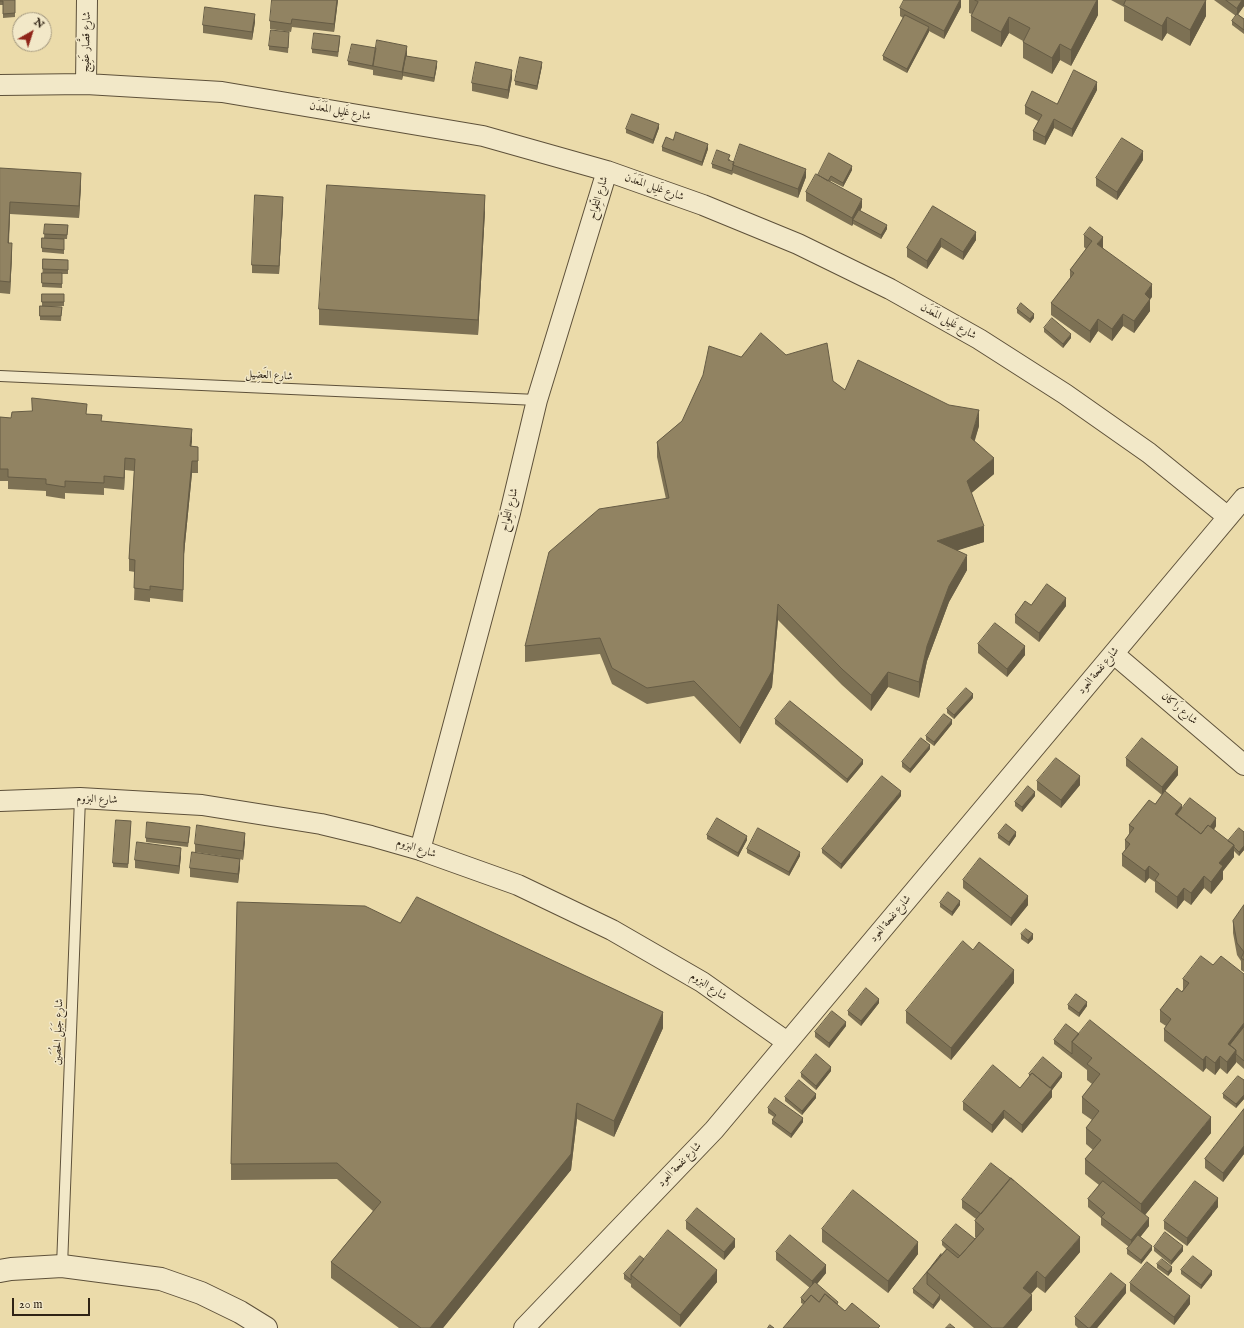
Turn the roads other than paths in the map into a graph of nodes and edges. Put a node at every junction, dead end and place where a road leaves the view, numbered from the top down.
1 (87, 0) edge
2 (86, 84) junction
3 (0, 85) edge
4 (607, 171) junction
5 (0, 376) edge
6 (538, 400) junction
7 (1244, 498) edge
8 (1228, 517) junction
9 (1114, 654) junction
10 (1244, 765) edge
11 (80, 798) junction
12 (0, 801) edge
13 (420, 850) junction
14 (787, 1042) junction
15 (62, 1266) junction
16 (0, 1271) edge
17 (266, 1328) edge
18 (524, 1328) edge

1 - 2 street, شارع قصَّار عَفِيج
2 - 3 street, شارع غَلِيل المَعَدَن
2 - 4 street, شارع غَلِيل المَعَدَن
4 - 6 street, شارع التِّلواح
4 - 8 street, شارع غَلِيل المَعَدَن
5 - 6 lane, شارع العَضِيل
6 - 13 street, شارع التِّلواح
7 - 8 street, شارع نفحة العود
8 - 9 street, شارع نفحة العود
9 - 10 street, شارع رَاكان
9 - 14 street, شارع نفحة العود
11 - 12 street, شارع البزوم
11 - 13 street, شارع البزوم
11 - 15 lane, شارع جَبَل الحُصَين
13 - 14 street, شارع البزوم
14 - 18 street, شارع نفحة العود
15 - 16 street
15 - 17 street

